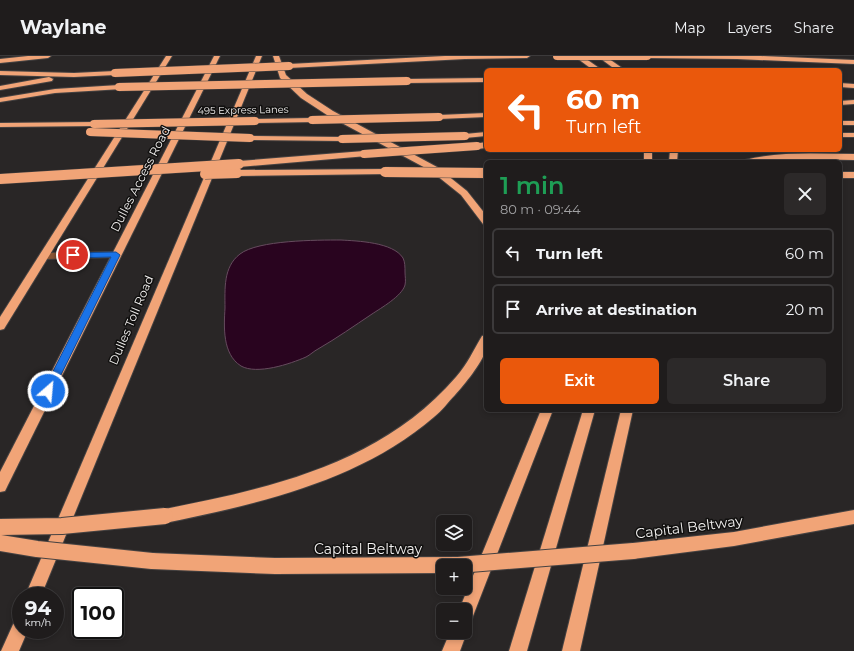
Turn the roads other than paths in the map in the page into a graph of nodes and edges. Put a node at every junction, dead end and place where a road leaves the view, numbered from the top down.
1 (48, 56) edge
2 (169, 56) edge
3 (217, 56) edge
4 (259, 56) edge
5 (276, 56) edge
6 (527, 56) edge
7 (557, 56) edge
8 (578, 56) edge
9 (600, 56) edge
10 (646, 56) edge
11 (0, 61) edge
12 (854, 62) edge
13 (595, 68) edge
14 (618, 68) edge
15 (0, 73) edge
16 (74, 75) junction
17 (484, 80) edge
18 (842, 82) edge
19 (854, 82) edge
20 (842, 85) edge
21 (854, 86) edge
22 (0, 88) edge
23 (0, 100) edge
24 (854, 102) edge
25 (842, 103) edge
26 (484, 115) edge
27 (842, 122) edge
28 (854, 123) edge
29 (0, 126) edge
30 (92, 128) junction
31 (484, 134) edge
32 (842, 134) edge
33 (854, 134) edge
34 (482, 146) edge
35 (854, 157) edge
36 (764, 160) edge
37 (238, 168) junction
38 (484, 173) edge
39 (842, 175) edge
40 (854, 175) edge
41 (0, 180) edge
42 (484, 219) edge
43 (116, 255) junction
44 (44, 256) junction
45 (0, 326) edge
46 (484, 342) edge
47 (546, 412) edge
48 (588, 412) edge
49 (627, 412) edge
50 (0, 486) edge
51 (854, 517) edge
52 (0, 527) edge
53 (0, 543) edge
54 (472, 564) edge
55 (436, 565) edge
56 (37, 587) edge
57 (470, 603) edge
58 (15, 639) edge
59 (455, 639) edge
60 (10, 651) edge
61 (451, 651) edge
62 (518, 651) edge
63 (571, 651) edge

1 - 11 highway
2 - 44 highway
3 - 43 highway, Dulles Access Road
4 - 56 highway, Dulles Toll Road
5 - 42 highway
6 - 16 highway, bridge
7 - 10 highway, bridge
8 - 13 highway
9 - 14 highway
10 - 12 highway
15 - 16 highway
16 - 22 highway
17 - 23 highway, bridge
18 - 19 highway
20 - 21 highway
24 - 25 highway
26 - 30 highway, 495 Express Lanes, bridge
27 - 28 highway
29 - 30 highway
30 - 31 highway, bridge
32 - 33 highway
34 - 37 highway, bridge
35 - 36 highway
37 - 38 highway, bridge
37 - 41 highway, bridge
39 - 40 highway
43 - 44 lane
43 - 50 highway, Dulles Access Road
44 - 45 highway
46 - 52 highway, bridge
47 - 57 highway
48 - 62 highway
49 - 63 highway
51 - 54 highway, Capital Beltway, bridge
53 - 55 highway, Capital Beltway, bridge
58 - 60 highway
59 - 61 highway

